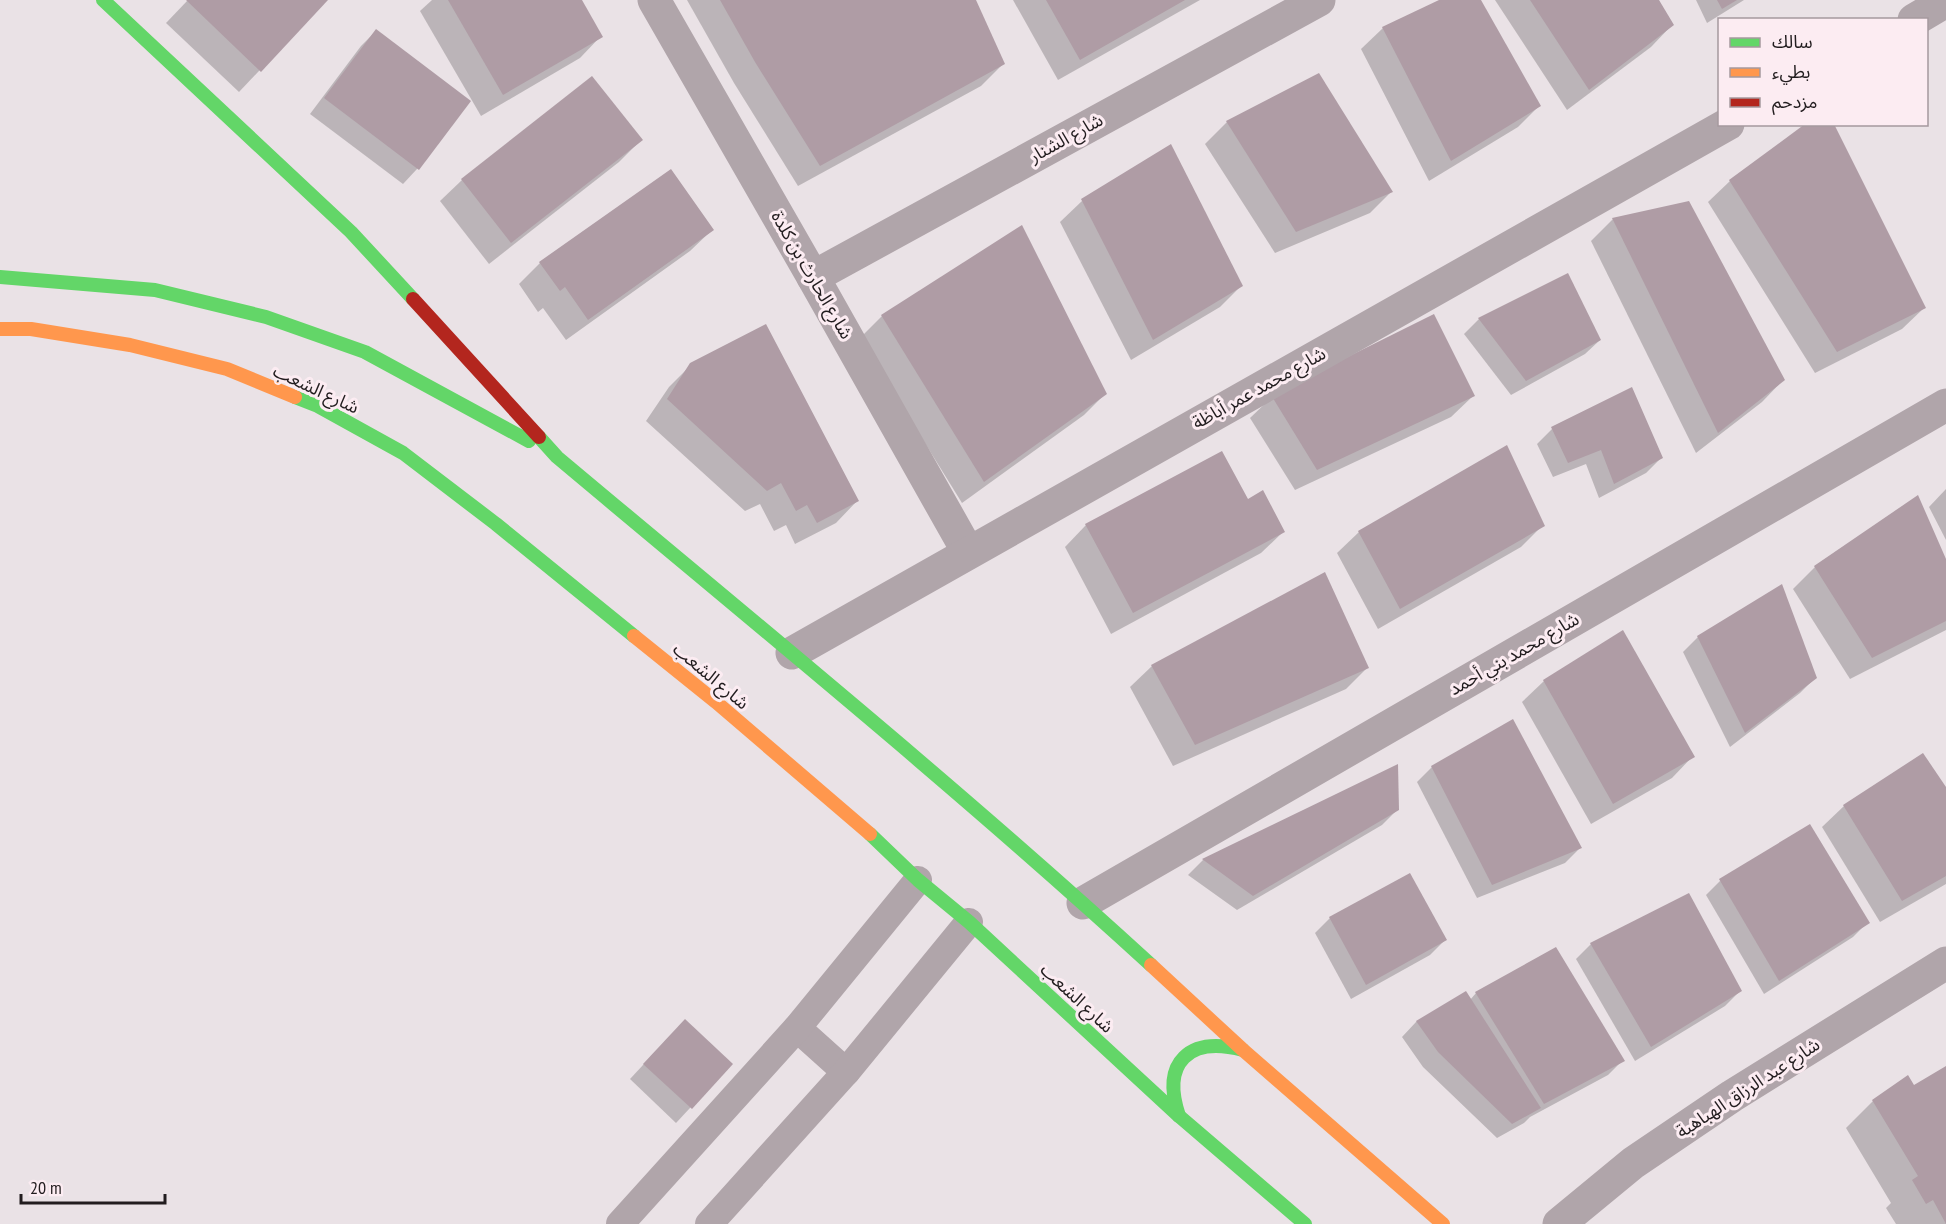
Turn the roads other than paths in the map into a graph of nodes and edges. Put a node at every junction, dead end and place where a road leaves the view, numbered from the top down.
1 (103, 0) edge
2 (654, 0) edge
3 (1319, 0) edge
4 (1946, 2) edge
5 (1918, 18) edge
6 (1724, 126) edge
7 (0, 277) edge
8 (813, 277) junction
9 (0, 329) edge
10 (1946, 405) edge
11 (557, 457) junction
12 (968, 552) junction
13 (792, 653) junction
14 (918, 880) junction
15 (1083, 903) junction
16 (969, 922) junction
17 (1946, 963) edge
18 (797, 1028) junction
19 (1243, 1050) junction
20 (846, 1072) junction
21 (1179, 1116) junction
22 (620, 1224) edge
23 (709, 1224) edge
24 (1305, 1224) edge
25 (1443, 1224) edge
26 (1559, 1224) edge

1 - 11 street
2 - 8 street, شارع الحارث بن كلدة
3 - 8 street, شارع الشنار
4 - 5 street
6 - 12 street, شارع محمد عمر أباظة
7 - 11 street
8 - 12 street, شارع الحارث بن كلدة
9 - 14 street, شارع الشعب
10 - 15 street, شارع محمد بني أحمد
11 - 13 street
12 - 13 street, شارع محمد عمر أباظة
13 - 15 street
14 - 16 street, شارع الشعب
14 - 18 lane
15 - 19 street
16 - 20 lane
16 - 21 street, شارع الشعب
17 - 26 street, شارع عبد الرزاق الهباهبة
18 - 20 lane
18 - 22 lane
19 - 21 street
19 - 25 street
20 - 23 lane
21 - 24 street, شارع الشعب

